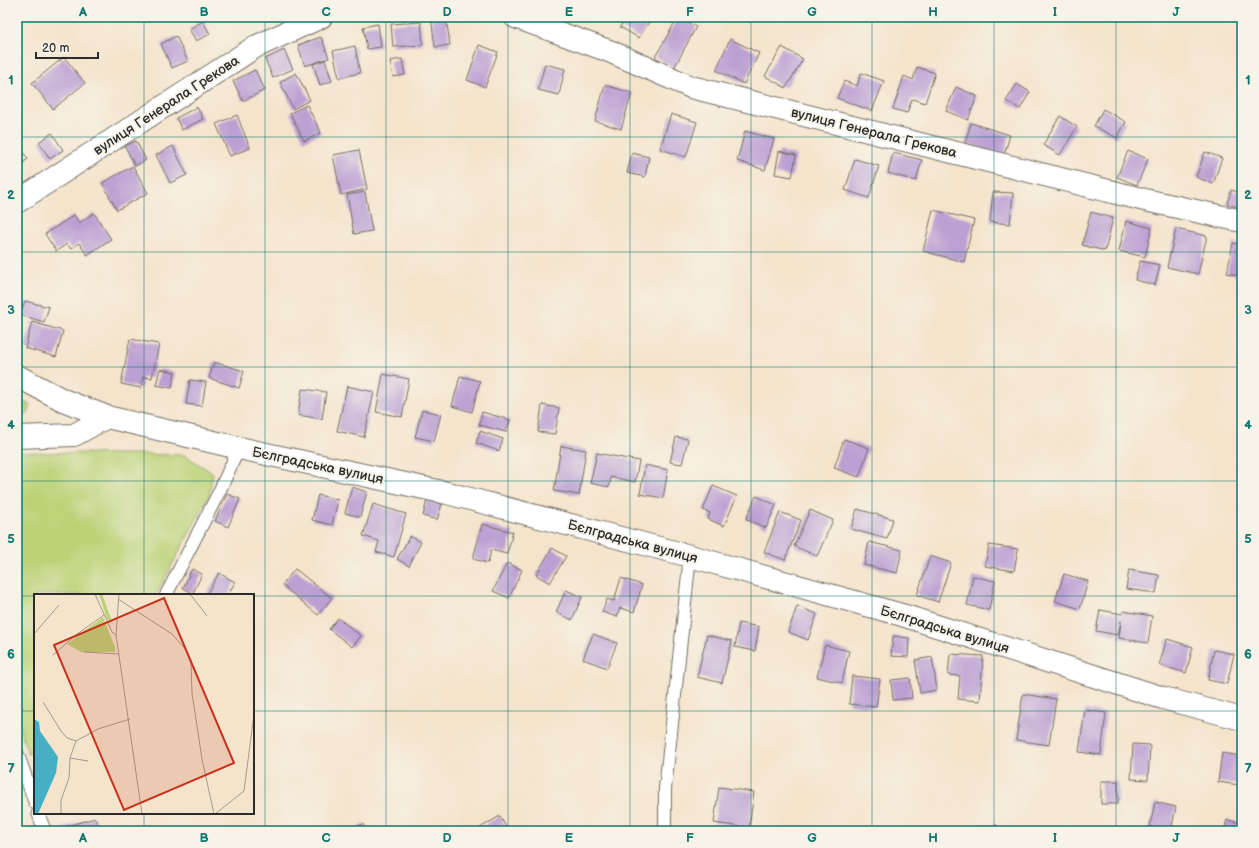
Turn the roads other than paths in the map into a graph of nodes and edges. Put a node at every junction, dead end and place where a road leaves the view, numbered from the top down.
1 (321, 17) edge
2 (515, 17) edge
3 (17, 202) edge
4 (1242, 221) edge
5 (17, 376) edge
6 (107, 417) junction
7 (17, 437) edge
8 (239, 448) junction
9 (690, 556) junction
10 (167, 594) edge
11 (1242, 719) edge
12 (17, 752) edge
13 (34, 800) edge
14 (38, 814) edge
15 (45, 831) edge
16 (665, 831) edge

1 - 3 street, вулиця Генерала Грекова
2 - 4 street, вулиця Генерала Грекова
5 - 6 street, Бєлградська вулиця
6 - 7 street
6 - 8 street, Бєлградська вулиця
8 - 9 street, Бєлградська вулиця
8 - 10 lane
9 - 11 street, Бєлградська вулиця
9 - 16 lane
12 - 13 lane
14 - 15 lane

